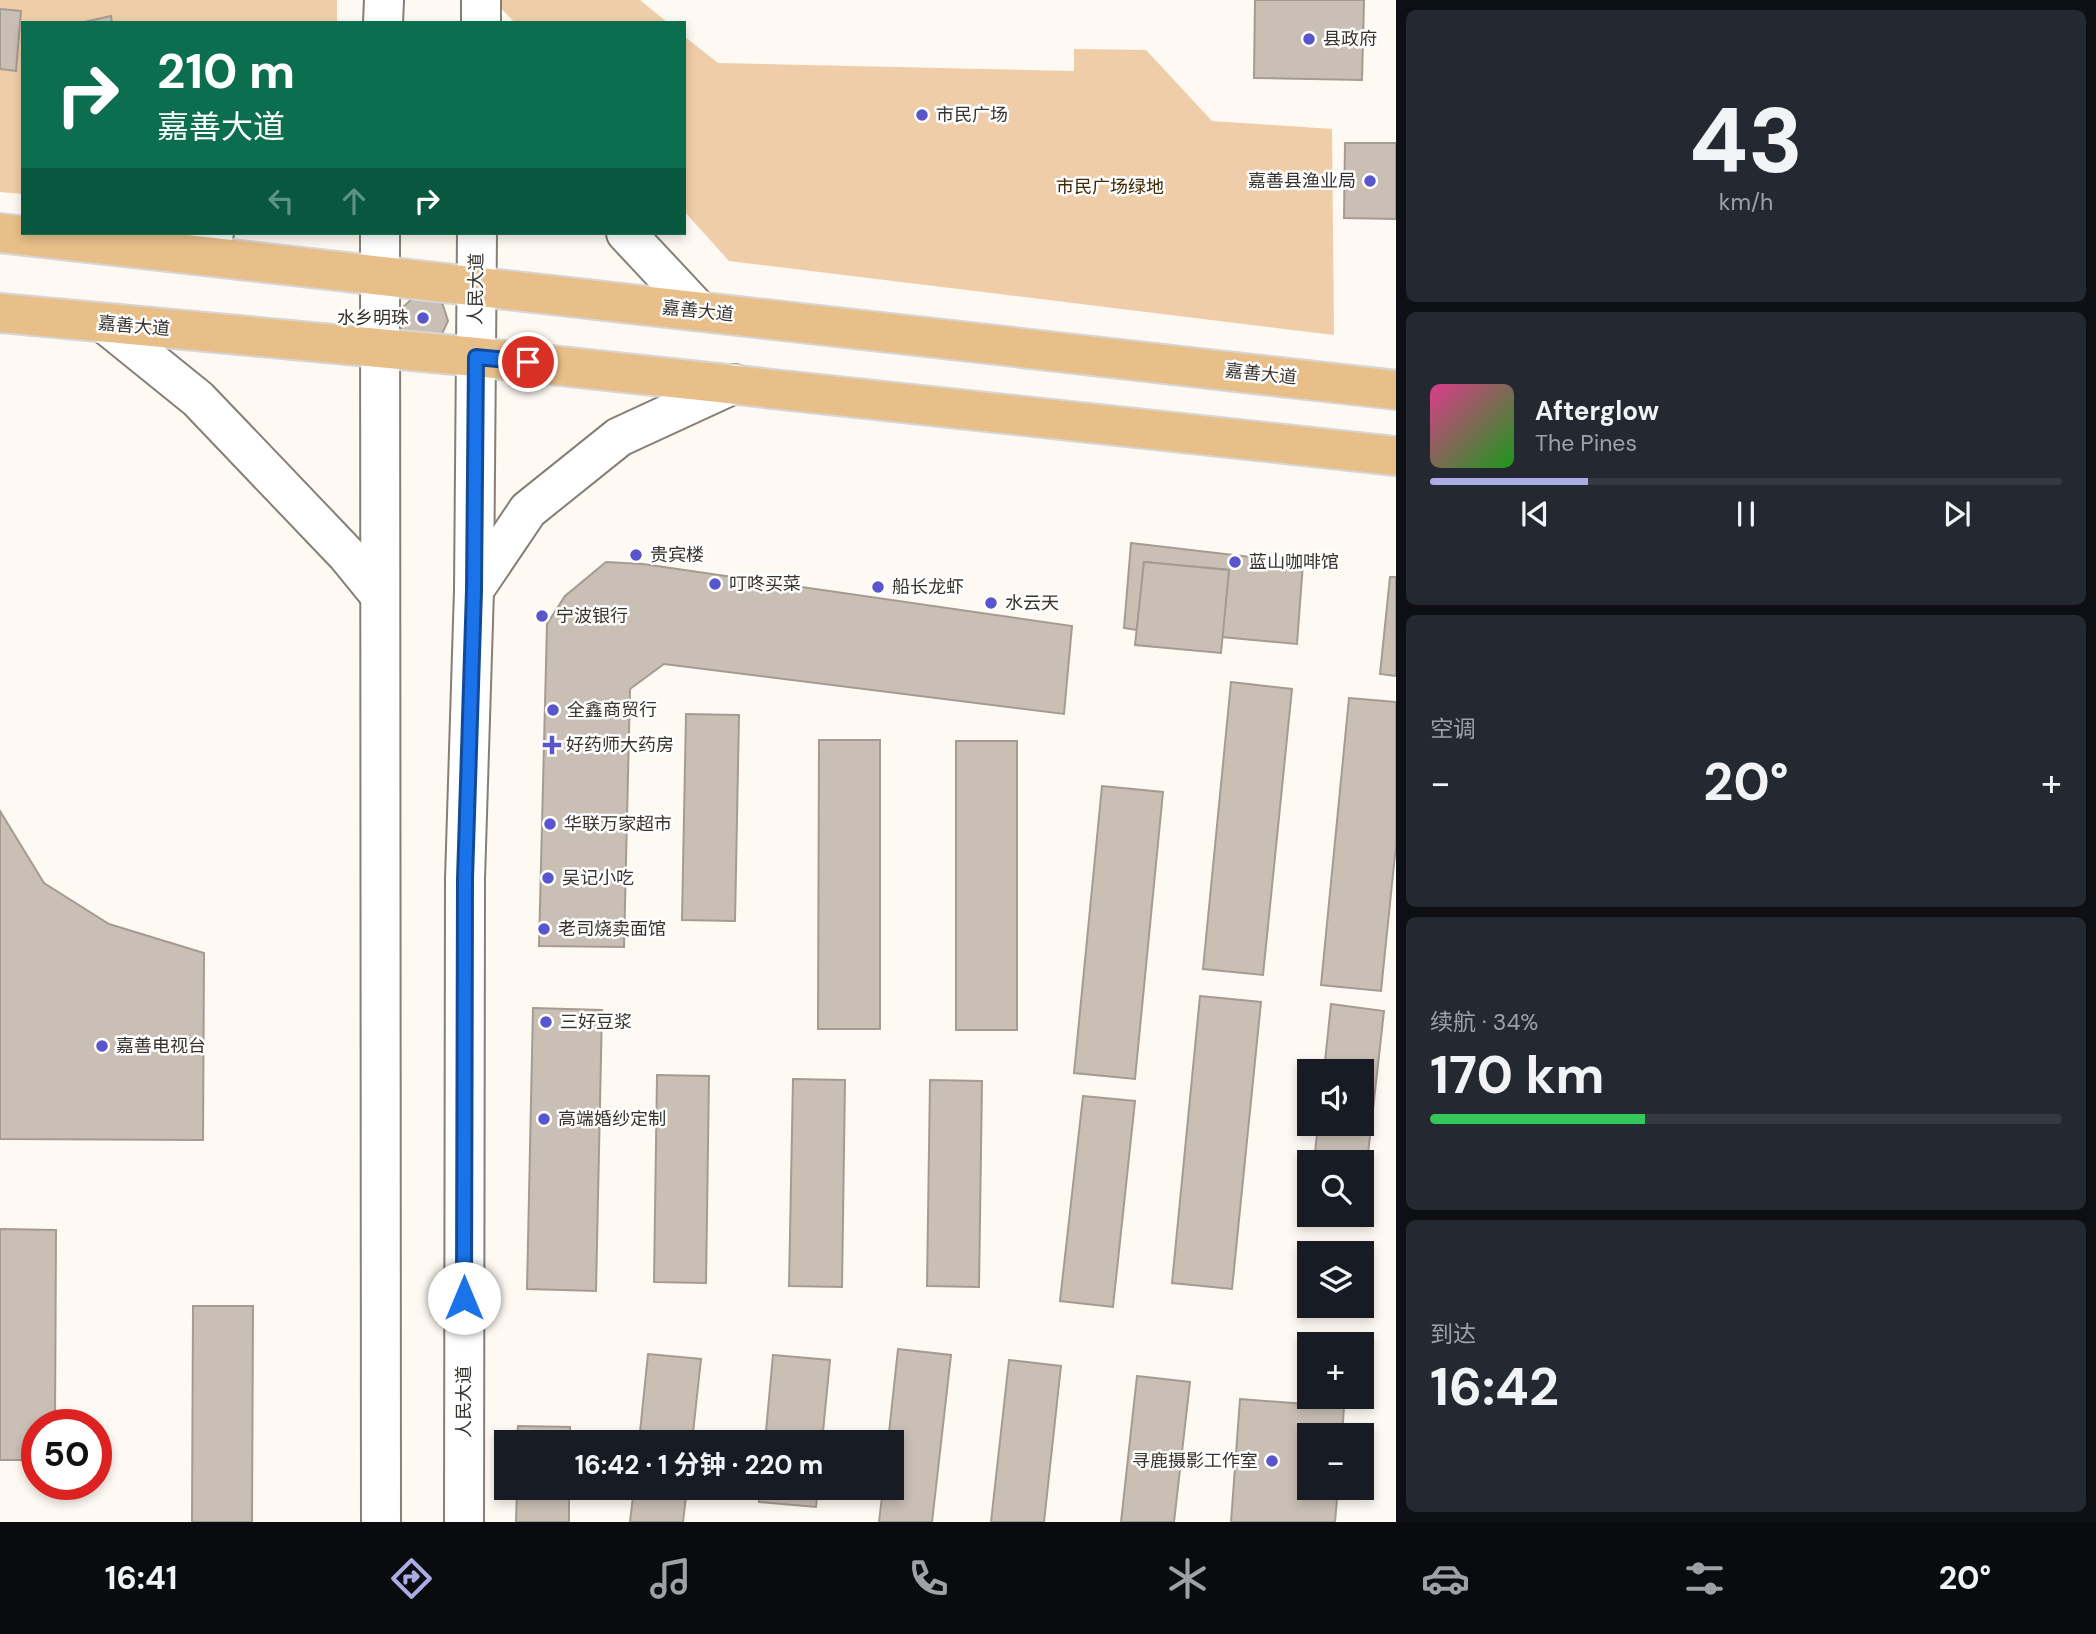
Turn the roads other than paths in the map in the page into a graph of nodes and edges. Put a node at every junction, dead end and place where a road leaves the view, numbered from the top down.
1 (384, 0) edge
2 (481, 0) edge
3 (383, 21) edge
4 (481, 21) edge
5 (0, 233) edge
6 (209, 235) edge
7 (380, 235) edge
8 (477, 235) edge
9 (628, 235) edge
10 (170, 252) junction
11 (379, 275) junction
12 (476, 286) junction
13 (699, 311) junction
14 (0, 313) edge
15 (104, 323) junction
16 (377, 348) junction
17 (476, 357) junction
18 (734, 384) junction
19 (1396, 390) edge
20 (1396, 456) edge
21 (474, 590) junction
22 (378, 593) junction
23 (381, 1522) edge
24 (464, 1522) edge

1 - 3 main road
2 - 4 main road
5 - 10 main road, 嘉善大道
6 - 10 main road
7 - 11 main road
8 - 12 main road, 人民大道
9 - 13 main road
10 - 11 main road, 嘉善大道
11 - 12 main road, 嘉善大道
11 - 16 main road
12 - 13 main road, 嘉善大道
12 - 17 main road, 人民大道
13 - 19 main road, 嘉善大道
14 - 15 main road, 嘉善大道
15 - 16 main road, 嘉善大道
15 - 22 main road
16 - 17 main road, 嘉善大道
16 - 22 main road
17 - 18 main road, 嘉善大道
17 - 21 main road, 人民大道
18 - 20 main road, 嘉善大道
18 - 21 main road
21 - 24 main road, 人民大道
22 - 23 main road

